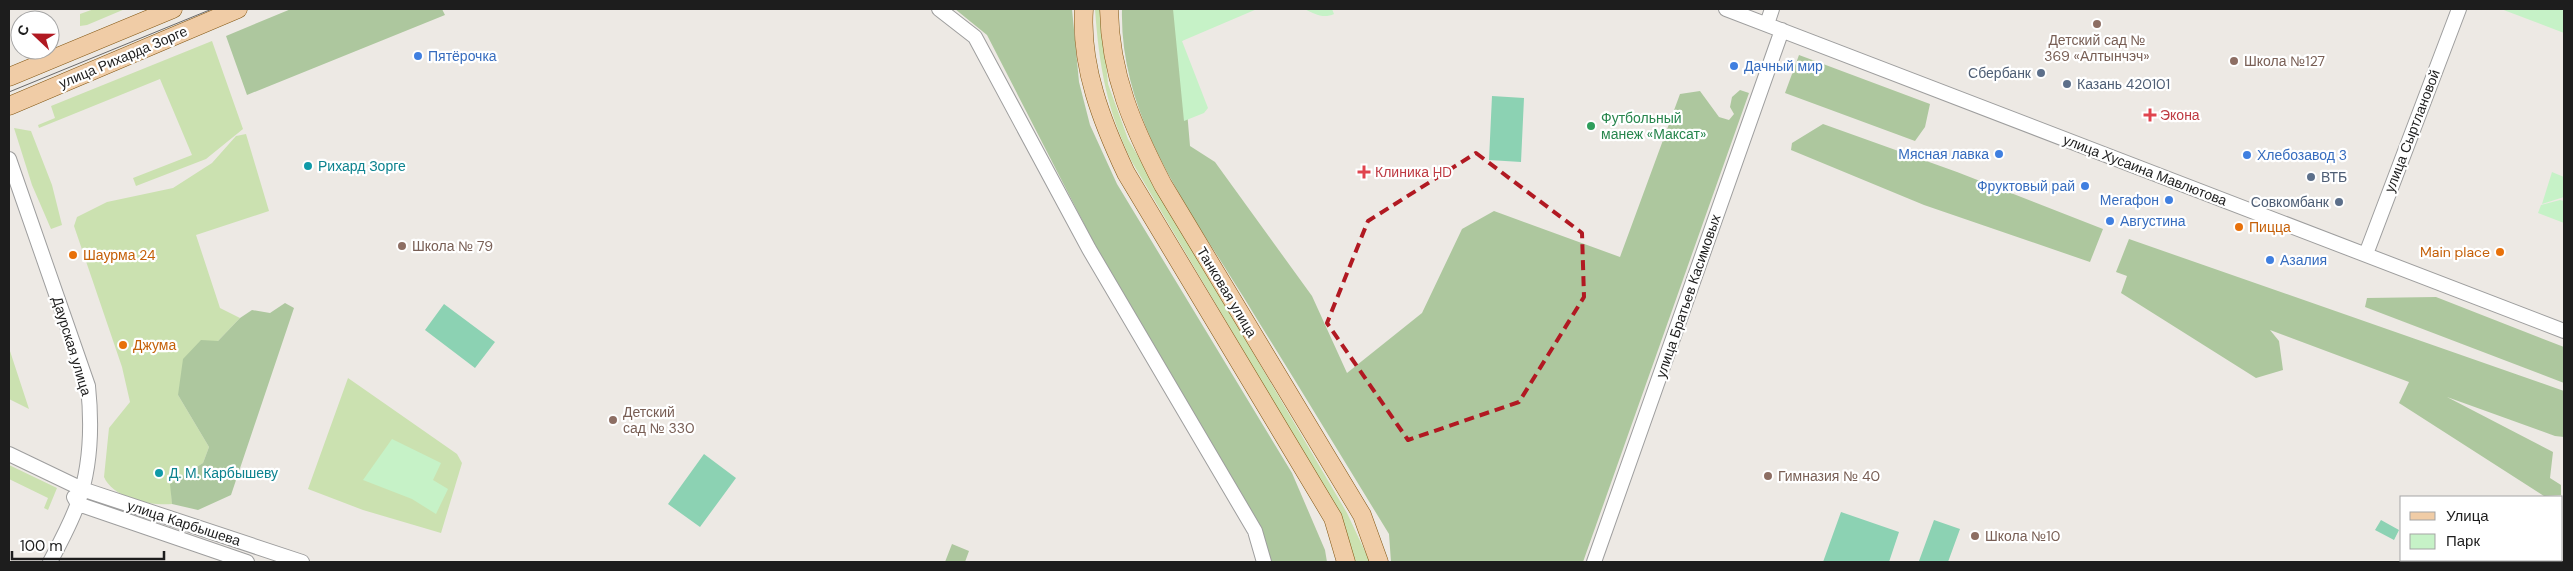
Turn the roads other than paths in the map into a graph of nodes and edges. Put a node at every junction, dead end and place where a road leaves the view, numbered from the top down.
1 (173, 9) edge
2 (238, 9) edge
3 (939, 9) edge
4 (1084, 9) edge
5 (1109, 9) edge
6 (1726, 9) edge
7 (1772, 9) edge
8 (2459, 9) edge
9 (1767, 24) junction
10 (1782, 30) junction
11 (9, 77) edge
12 (9, 106) edge
13 (9, 159) edge
14 (2366, 254) junction
15 (2564, 331) edge
16 (9, 454) edge
17 (67, 482) junction
18 (82, 489) junction
19 (78, 504) junction
20 (50, 562) edge
21 (247, 562) edge
22 (302, 562) edge
23 (1264, 562) edge
24 (1346, 562) edge
25 (1379, 562) edge
26 (1594, 562) edge

1 - 11 main road, улица Рихарда Зорге
2 - 12 main road, улица Рихарда Зорге
3 - 23 street
4 - 24 main road, Танковая улица
5 - 25 main road, Танковая улица
6 - 9 street, улица Хусаина Мавлютова
7 - 9 street
8 - 14 street, улица Сыртлановой
9 - 10 street, улица Хусаина Мавлютова
10 - 14 street, улица Хусаина Мавлютова
10 - 26 street, улица Братьев Касимовых
13 - 18 street, Даурская улица
14 - 15 street, улица Хусаина Мавлютова
16 - 17 street, улица Карбышева
17 - 18 street, улица Карбышева
17 - 19 street
18 - 19 street, Даурская улица
18 - 22 street, улица Карбышева
19 - 20 street, Даурская улица
19 - 21 street, улица Карбышева

